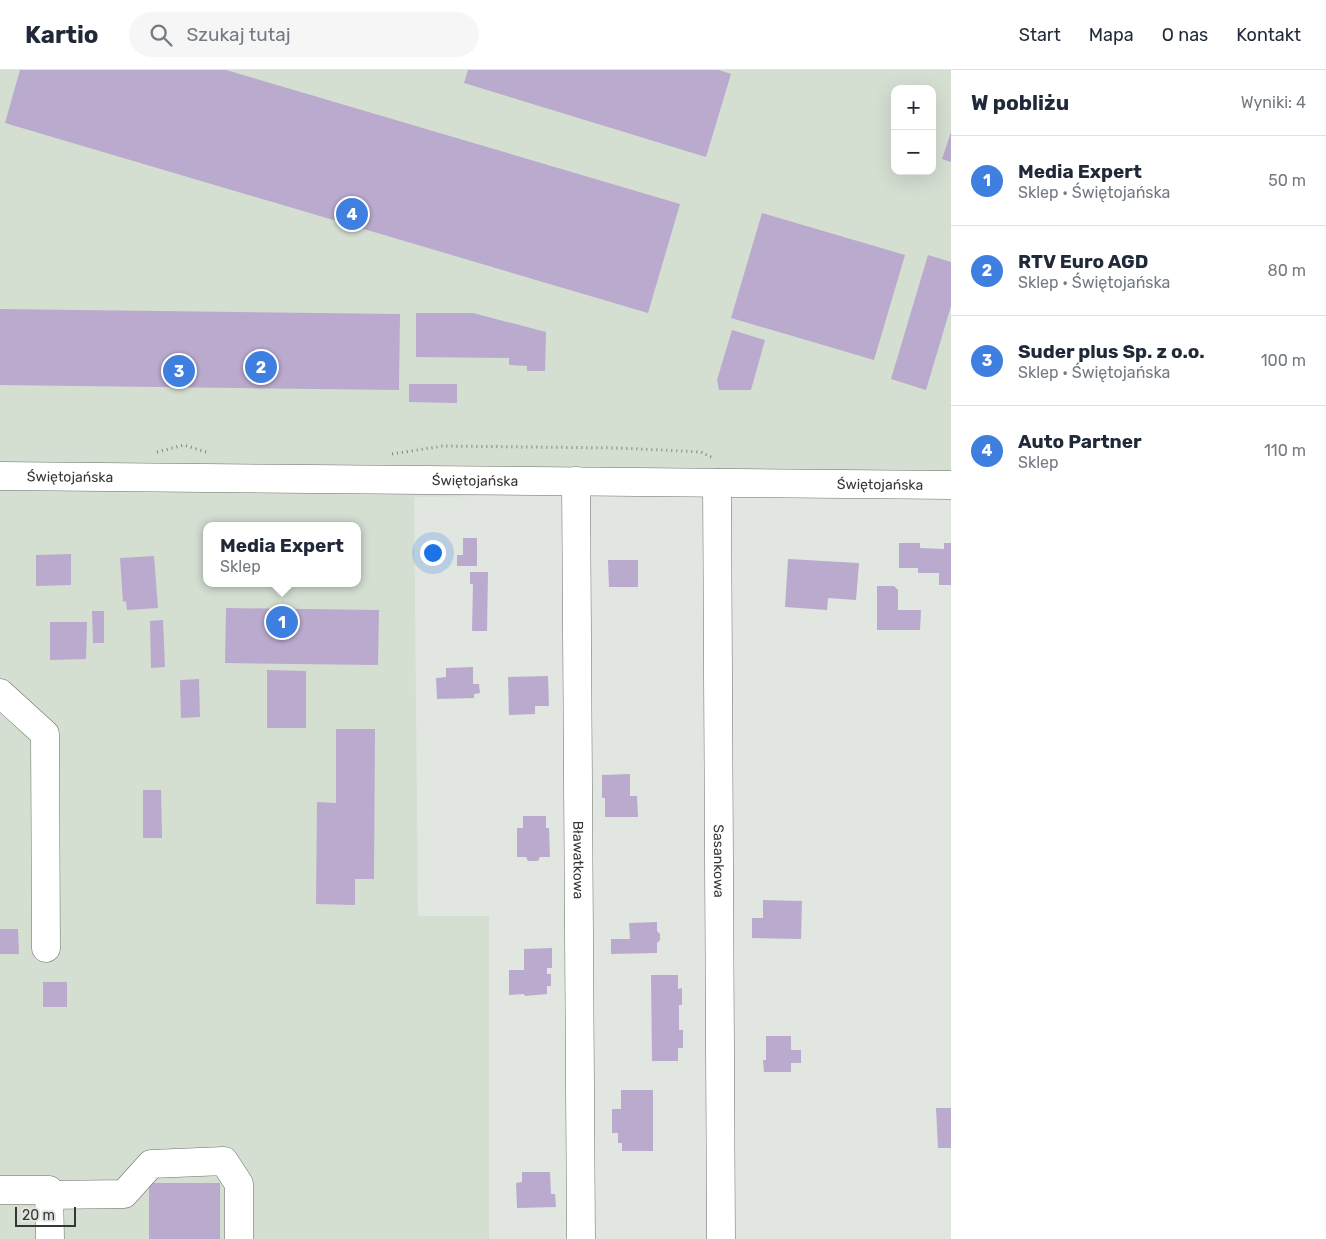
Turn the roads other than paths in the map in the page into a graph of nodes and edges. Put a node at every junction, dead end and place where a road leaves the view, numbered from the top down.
1 (717, 471) junction
2 (0, 476) edge
3 (576, 480) junction
4 (951, 485) edge
5 (0, 693) edge
6 (46, 948) dead end
7 (0, 1190) edge
8 (49, 1195) junction
9 (50, 1239) edge
10 (239, 1239) edge
11 (581, 1239) edge
12 (721, 1239) edge

1 - 3 street, Świętojańska
1 - 4 street, Świętojańska
1 - 12 street, Sasankowa
2 - 3 street, Świętojańska
3 - 11 street, Bławatkowa
5 - 6 street
7 - 8 street
8 - 9 street
8 - 10 street

